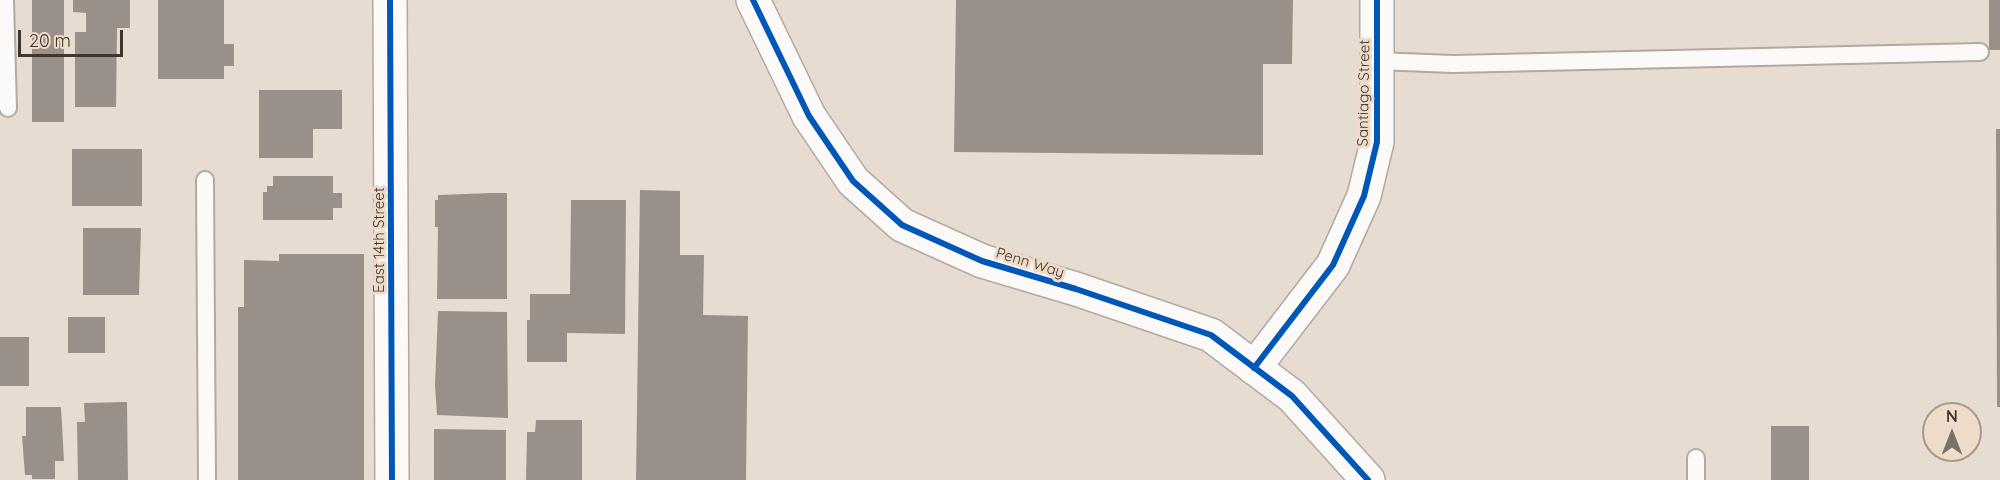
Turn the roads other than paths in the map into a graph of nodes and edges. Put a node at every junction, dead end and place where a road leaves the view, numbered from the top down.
1 (5, 0) edge
2 (390, 0) edge
3 (753, 0) edge
4 (1377, 0) edge
5 (1980, 51) dead end
6 (1377, 61) junction
7 (8, 108) dead end
8 (205, 180) dead end
9 (1254, 368) junction
10 (1696, 458) dead end
11 (207, 480) edge
12 (392, 480) edge
13 (1368, 480) edge
14 (1696, 480) edge

1 - 7 lane
2 - 12 street, East 14th Street
3 - 9 street, Penn Way
4 - 6 street, Santiago Street
5 - 6 lane
6 - 9 street, Santiago Street
8 - 11 lane
9 - 13 street, Penn Way
10 - 14 lane

